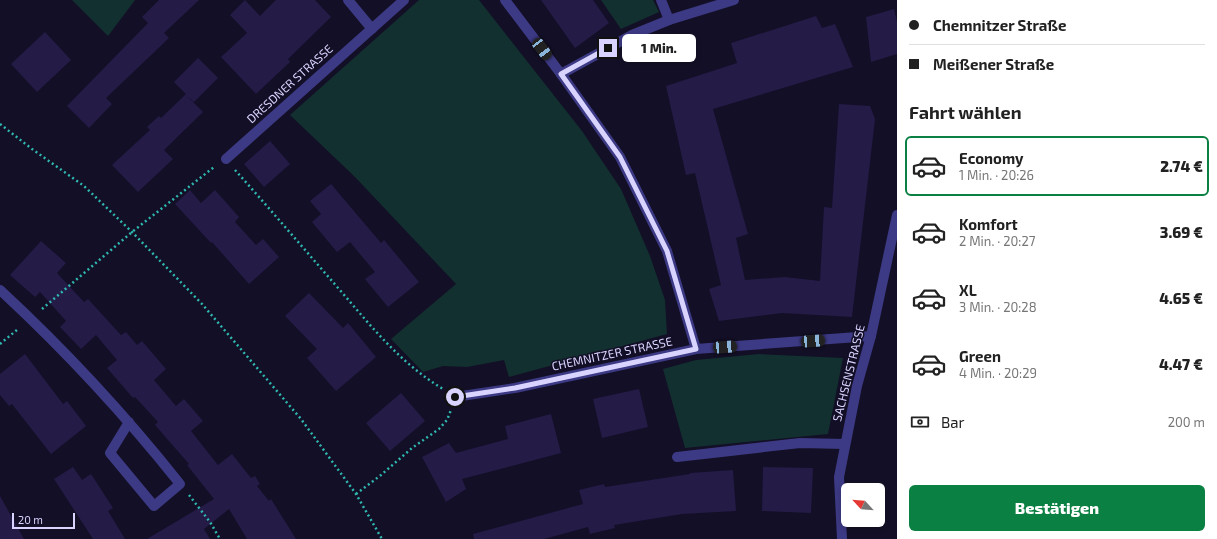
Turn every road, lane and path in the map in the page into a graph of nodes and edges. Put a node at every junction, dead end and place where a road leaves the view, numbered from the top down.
1 (348, 0) edge
2 (404, 0) edge
3 (505, 0) edge
4 (662, 0) edge
5 (734, 0) edge
6 (669, 20) junction
7 (372, 29) junction
8 (561, 74) junction
9 (0, 124) edge
10 (226, 159) junction
11 (897, 215) edge
12 (132, 232) junction
13 (0, 290) edge
14 (30, 318) junction
15 (871, 336) junction
16 (0, 344) edge
17 (696, 349) junction
18 (455, 397) junction
19 (129, 422) junction
20 (845, 444) junction
21 (677, 458) dead end
22 (180, 484) junction
23 (356, 494) junction
24 (220, 539) edge
25 (382, 539) edge
26 (842, 539) edge

1 - 7 street
2 - 7 street, DRESDNER STRASSE
3 - 8 street
4 - 6 street
5 - 6 street
6 - 8 street
7 - 10 street, DRESDNER STRASSE
8 - 17 street
9 - 12 path
10 - 12 path
10 - 18 path
11 - 15 street, SACHSENSTRASSE
12 - 14 path
12 - 23 path
13 - 14 street
14 - 16 path
14 - 19 street
15 - 17 street, CHEMNITZER STRASSE
15 - 20 street, SACHSENSTRASSE
17 - 18 street, CHEMNITZER STRASSE
18 - 23 path
19 - 22 street
19 - 22 street
20 - 21 street
20 - 26 street, SACHSENSTRASSE
22 - 24 path
23 - 25 path

